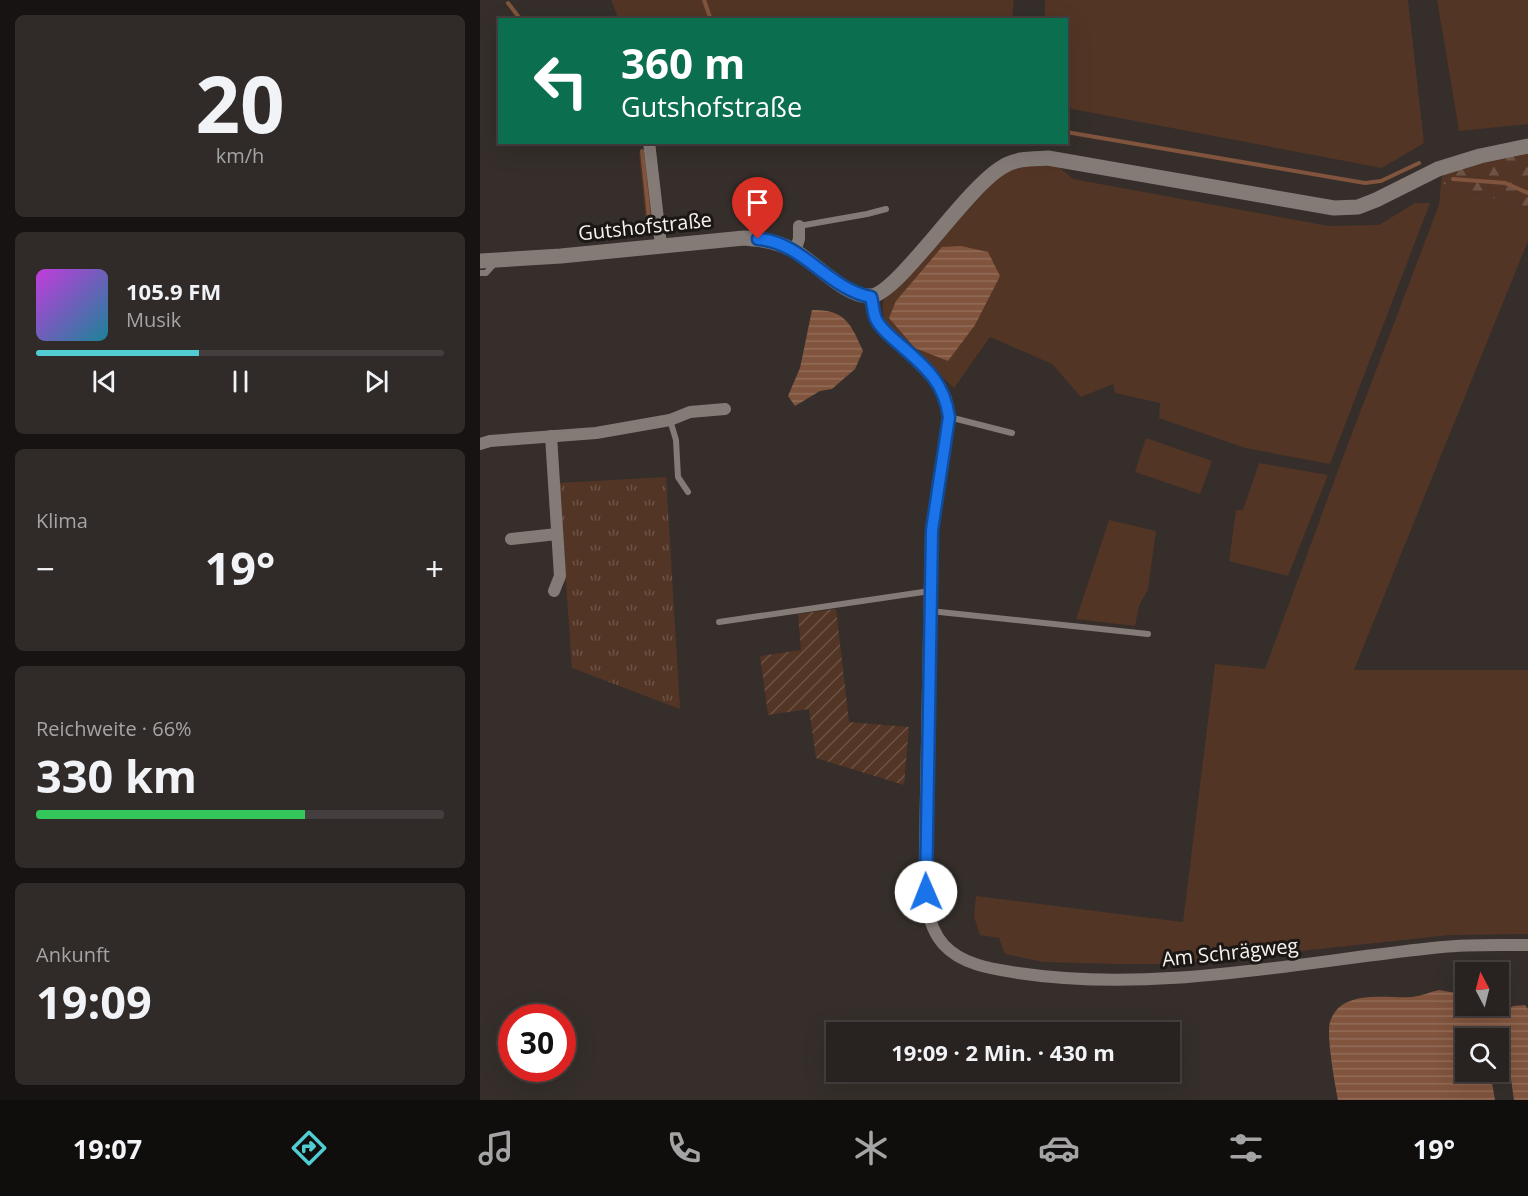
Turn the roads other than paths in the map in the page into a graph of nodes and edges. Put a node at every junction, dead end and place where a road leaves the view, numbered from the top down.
1 (649, 144) edge
2 (1528, 146) edge
3 (886, 209) dead end
4 (799, 226) joint
5 (661, 245) junction
6 (795, 251) junction
7 (480, 261) edge
8 (497, 261) junction
9 (480, 273) edge
10 (871, 297) junction
11 (725, 409) dead end
12 (949, 417) junction
13 (670, 420) junction
14 (1012, 434) dead end
15 (551, 436) junction
16 (480, 444) edge
17 (688, 492) dead end
18 (557, 534) junction
19 (511, 539) dead end
20 (554, 591) dead end
21 (930, 591) junction
22 (929, 611) junction
23 (719, 622) dead end
24 (1148, 634) dead end
25 (1528, 945) edge

1 - 5 street
2 - 10 street
3 - 4 lane
4 - 6 street
5 - 6 street, Gutshofstraße
5 - 8 street, Gutshofstraße
6 - 10 street, Gutshofstraße
7 - 8 street, Gutshofstraße
8 - 9 lane
10 - 12 street
11 - 13 street
12 - 14 lane
12 - 21 street
13 - 15 street
13 - 17 lane
15 - 16 street
15 - 18 street
18 - 19 street
18 - 20 street
21 - 22 street
21 - 23 lane
22 - 24 lane
22 - 25 street, Am Schrägweg

